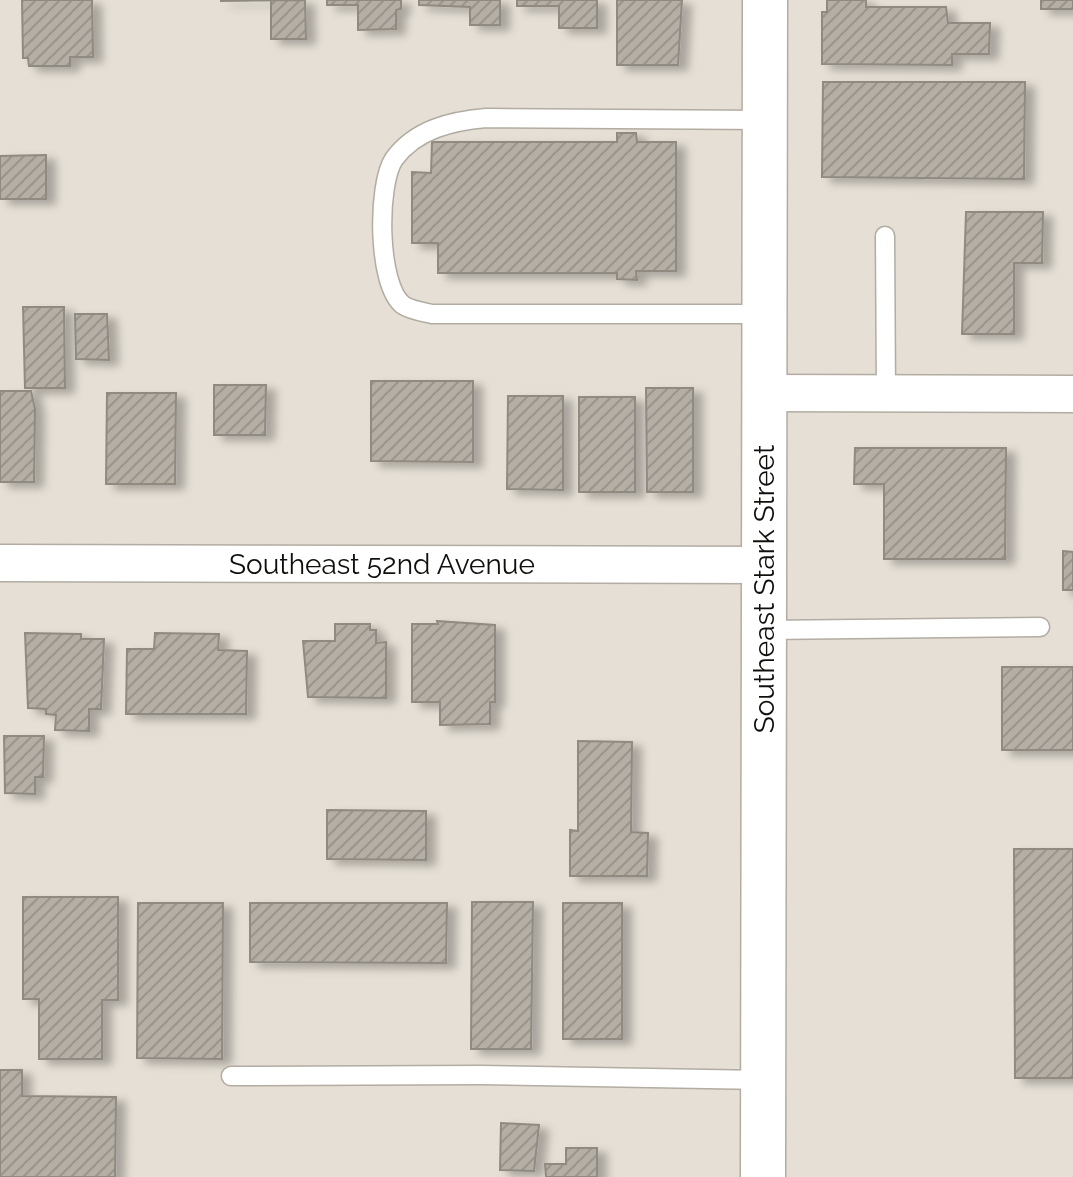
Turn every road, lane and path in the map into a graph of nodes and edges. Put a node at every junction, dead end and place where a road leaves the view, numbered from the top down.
1 (765, 0) edge
2 (765, 120) junction
3 (885, 236) dead end
4 (765, 314) junction
5 (765, 393) junction
6 (886, 393) junction
7 (1073, 394) edge
8 (0, 563) edge
9 (764, 565) junction
10 (1040, 627) dead end
11 (764, 630) junction
12 (231, 1076) dead end
13 (763, 1080) junction
14 (763, 1177) edge

1 - 2 street, Southeast Stark Street
2 - 4 street, Southeast Stark Street
2 - 4 lane
3 - 6 lane
4 - 5 street, Southeast Stark Street
5 - 6 street
5 - 9 street, Southeast Stark Street
6 - 7 street
8 - 9 street, Southeast 52nd Avenue
9 - 11 street, Southeast Stark Street
10 - 11 lane
11 - 13 street, Southeast Stark Street
12 - 13 lane
13 - 14 street, Southeast Stark Street

